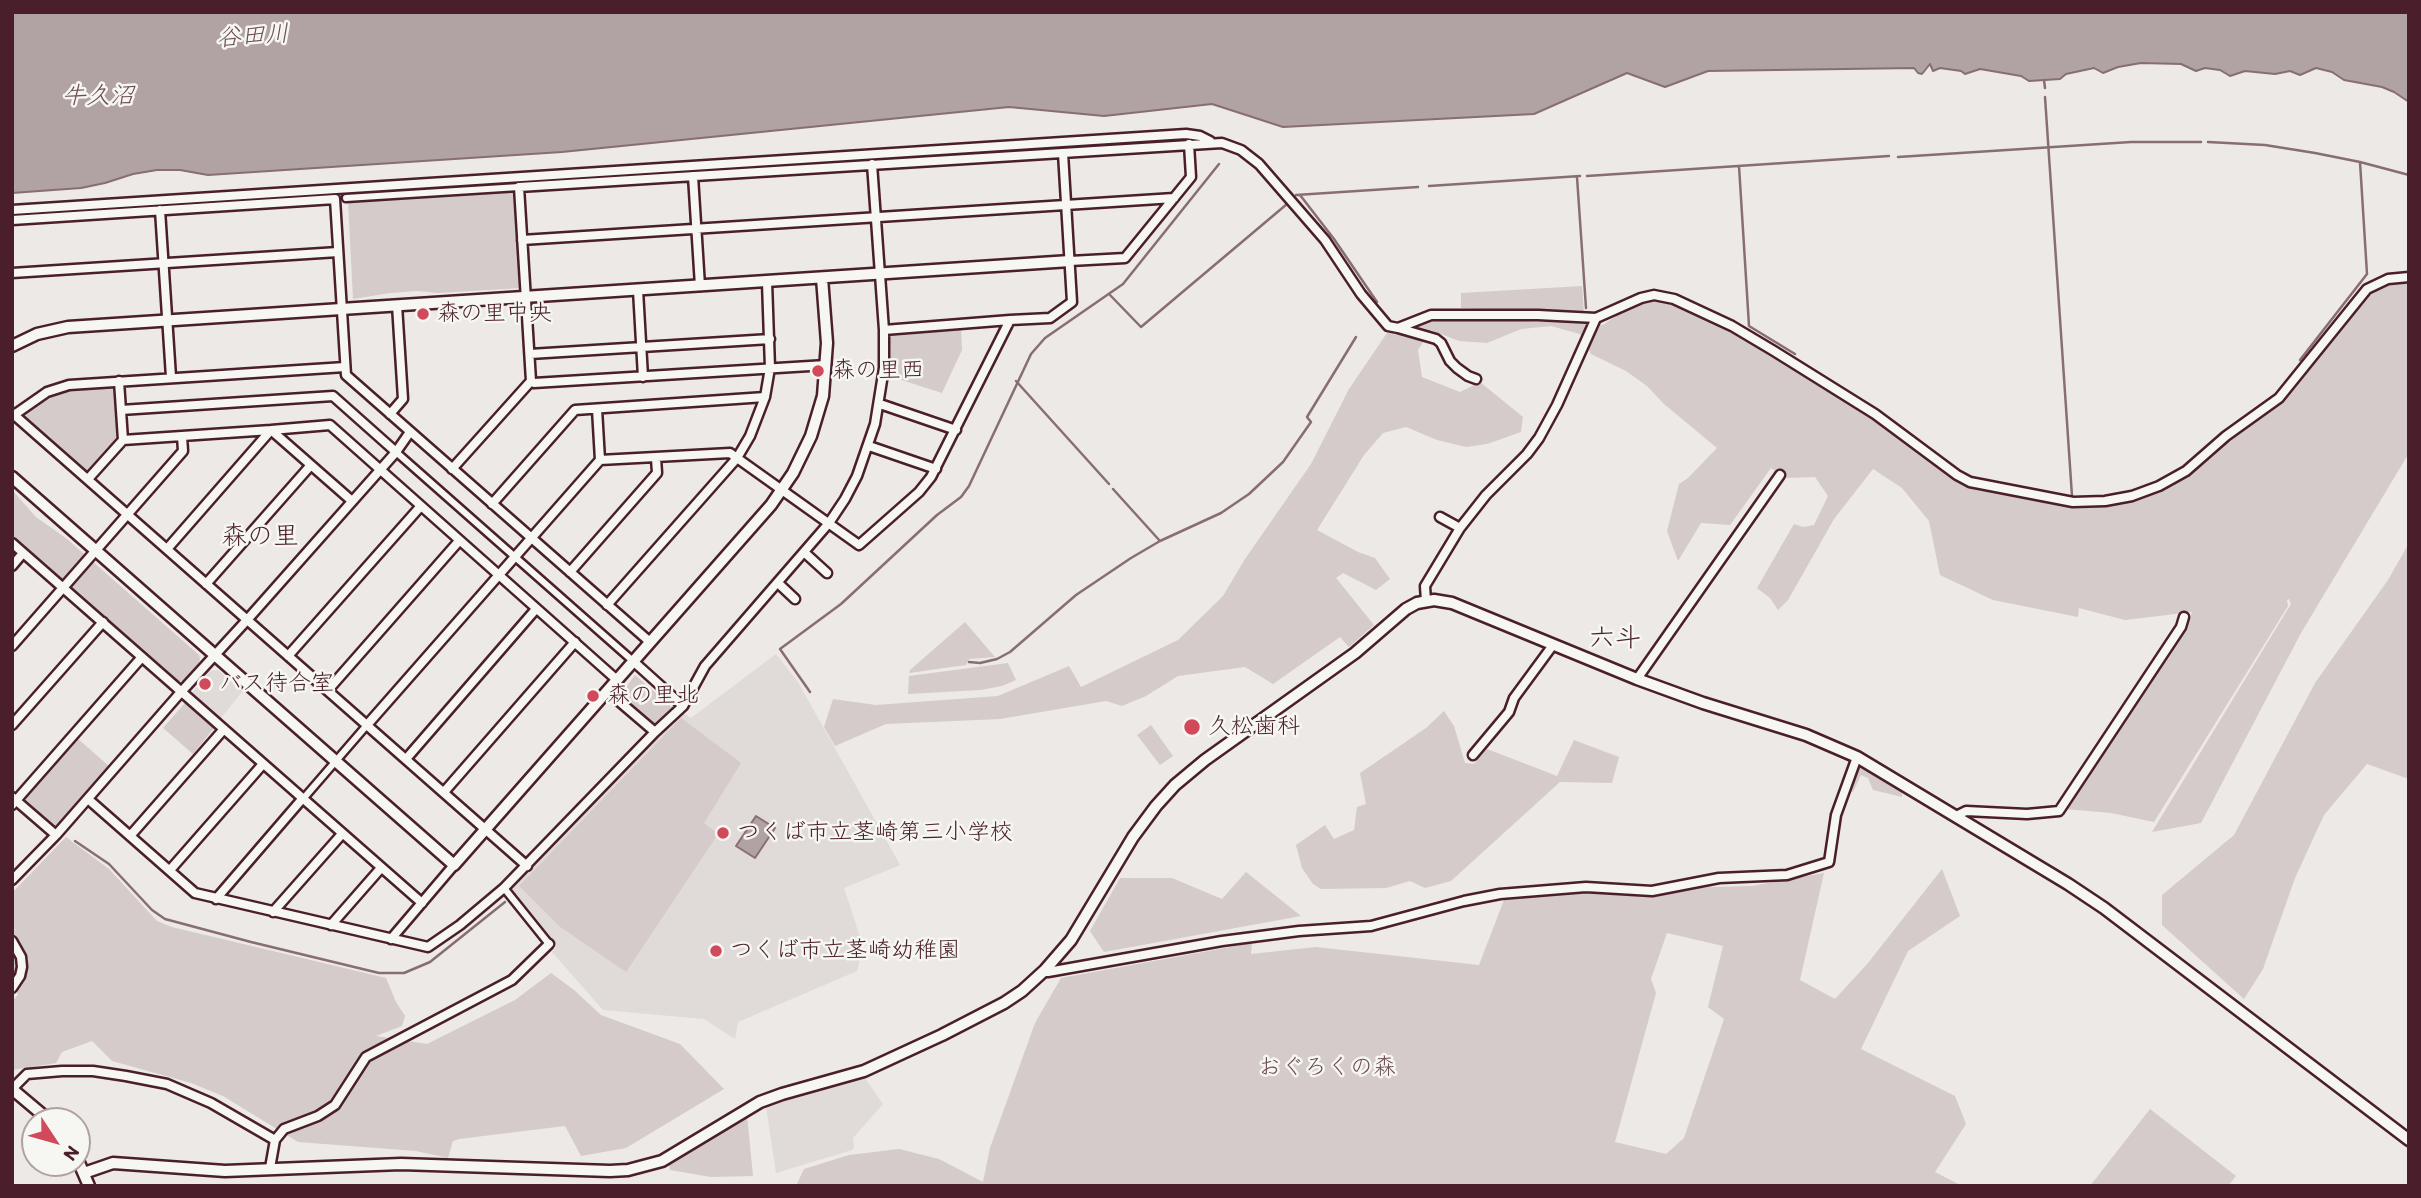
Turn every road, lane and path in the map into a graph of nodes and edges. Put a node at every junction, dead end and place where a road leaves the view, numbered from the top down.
1 (1212, 142) junction
2 (1189, 144) junction
3 (1063, 153) junction
4 (872, 164) junction
5 (693, 176) junction
6 (519, 187) junction
7 (346, 198) dead end
8 (1174, 198) junction
9 (1066, 205) junction
10 (12, 210) edge
11 (160, 211) junction
12 (876, 217) junction
13 (12, 220) edge
14 (696, 229) junction
15 (522, 240) junction
16 (338, 252) junction
17 (1070, 261) junction
18 (163, 263) junction
19 (12, 273) edge
20 (880, 274) junction
21 (2409, 277) edge
22 (822, 278) junction
23 (767, 282) junction
24 (700, 286) junction
25 (638, 290) junction
26 (526, 298) junction
27 (397, 305) junction
28 (342, 309) junction
29 (1596, 318) junction
30 (167, 320) junction
31 (1010, 320) junction
32 (1398, 328) junction
33 (884, 330) junction
34 (770, 339) junction
35 (12, 346) edge
36 (641, 348) junction
37 (530, 354) junction
38 (827, 365) junction
39 (345, 367) junction
40 (770, 368) junction
41 (171, 377) junction
42 (643, 377) junction
43 (1476, 379) dead end
44 (119, 381) junction
45 (531, 381) junction
46 (765, 397) junction
47 (880, 404) junction
48 (597, 409) junction
49 (121, 410) junction
50 (13, 414) edge
51 (390, 414) junction
52 (271, 430) junction
53 (956, 430) junction
54 (410, 432) junction
55 (182, 436) junction
56 (123, 440) junction
57 (869, 446) junction
58 (396, 452) junction
59 (656, 458) junction
60 (737, 458) junction
61 (600, 460) junction
62 (310, 465) junction
63 (452, 469) junction
64 (936, 469) junction
65 (380, 470) junction
66 (1780, 475) dead end
67 (12, 477) edge
68 (88, 479) junction
69 (782, 490) junction
70 (352, 501) junction
71 (492, 504) junction
72 (420, 507) junction
73 (127, 514) junction
74 (1440, 517) dead end
75 (829, 523) junction
76 (1460, 528) junction
77 (532, 538) junction
78 (459, 541) junction
79 (12, 543) edge
80 (167, 549) junction
81 (95, 551) junction
82 (804, 552) junction
83 (23, 553) junction
84 (515, 557) junction
85 (12, 566) edge
86 (570, 572) junction
87 (827, 573) dead end
88 (499, 576) junction
89 (778, 583) junction
90 (206, 584) junction
91 (63, 587) junction
92 (795, 599) dead end
93 (1426, 601) junction
94 (607, 605) junction
95 (536, 609) junction
96 (2184, 617) dead end
97 (247, 620) junction
98 (103, 622) junction
99 (575, 642) junction
100 (650, 642) junction
101 (1553, 645) junction
102 (12, 646) edge
103 (215, 656) junction
104 (288, 656) junction
105 (142, 657) junction
106 (633, 662) junction
107 (1637, 678) junction
108 (617, 680) junction
109 (328, 690) junction
110 (607, 691) junction
111 (181, 692) junction
112 (683, 706) junction
113 (12, 725) edge
114 (368, 725) junction
115 (224, 729) junction
116 (654, 732) junction
117 (1473, 755) dead end
118 (1857, 757) junction
119 (406, 759) junction
120 (335, 762) junction
121 (263, 764) junction
122 (444, 792) junction
123 (88, 799) junction
124 (303, 799) junction
125 (14, 801) edge
126 (1956, 816) junction
127 (485, 829) junction
128 (342, 834) junction
129 (56, 835) junction
130 (131, 836) junction
131 (454, 865) junction
132 (527, 866) junction
133 (381, 868) junction
134 (170, 870) junction
135 (12, 880) edge
136 (504, 888) junction
137 (216, 899) junction
138 (422, 903) junction
139 (273, 912) junction
140 (331, 925) junction
141 (391, 939) junction
142 (12, 941) edge
143 (550, 944) joint
144 (1048, 972) dead end
145 (12, 988) edge
146 (24, 1067) dead end
147 (33, 1072) junction
148 (12, 1089) edge
149 (33, 1107) edge
150 (275, 1140) junction
151 (2409, 1140) edge
152 (270, 1168) junction
153 (91, 1170) edge

1 - 2 street
1 - 10 street
1 - 32 street
2 - 3 street
2 - 8 street
3 - 4 street
3 - 9 street
4 - 5 street
4 - 12 street
5 - 6 street
5 - 14 street
6 - 7 street
6 - 15 street
8 - 9 street
8 - 17 street
9 - 12 street
9 - 17 street
11 - 13 street
11 - 16 street
11 - 18 street
12 - 14 street
12 - 20 street
14 - 15 street
14 - 24 street
15 - 26 street
16 - 18 street
16 - 28 street
17 - 20 street
17 - 31 street
18 - 19 street
18 - 30 street
20 - 22 street
20 - 33 street
21 - 29 street
22 - 23 street
22 - 38 street
23 - 24 street
23 - 34 street
24 - 25 street
25 - 26 street
25 - 36 street
26 - 27 street
26 - 37 street
27 - 28 street
27 - 51 street
28 - 30 street
28 - 39 street
29 - 32 street
29 - 76 street
30 - 35 street
30 - 41 street
31 - 33 street
31 - 53 street
32 - 43 street
33 - 47 street
34 - 36 street
34 - 40 street
36 - 37 street
36 - 42 street
37 - 45 street
38 - 40 street
38 - 69 street
39 - 41 street
39 - 51 street
40 - 42 street
40 - 46 street
41 - 44 street
42 - 45 street
44 - 49 street
44 - 50 street
45 - 63 street
46 - 48 street
46 - 60 street
47 - 53 street
47 - 57 street
48 - 61 street
48 - 71 street
49 - 56 street
49 - 58 street
50 - 68 street
51 - 54 street
52 - 55 street
52 - 62 street
52 - 65 street
52 - 80 street
53 - 64 street
54 - 58 street
54 - 63 street
55 - 56 street
55 - 73 street
56 - 68 street
57 - 64 street
57 - 75 street
58 - 65 street
58 - 84 street
59 - 60 street
59 - 61 street
59 - 86 street
60 - 69 street
60 - 94 street
61 - 77 street
62 - 70 street
62 - 90 street
63 - 71 street
64 - 75 street
65 - 70 street
65 - 72 street
66 - 107 street
67 - 81 street
68 - 73 street
69 - 75 street
69 - 100 street
70 - 97 street
71 - 77 street
72 - 78 street
72 - 104 street
73 - 80 street
73 - 81 street
74 - 76 street
75 - 82 street
76 - 93 street
77 - 84 street
77 - 86 street
78 - 88 street
78 - 109 street
79 - 83 street
80 - 90 street
81 - 91 street
81 - 103 street
82 - 87 street
82 - 89 street
83 - 85 street
83 - 91 street
84 - 88 street
84 - 106 street
86 - 94 street
88 - 95 street
88 - 114 street
89 - 92 street
89 - 112 street
90 - 97 street
91 - 98 street
91 - 102 street
93 - 101 street
93 - 152 street
94 - 100 street
95 - 99 street
95 - 119 street
96 - 126 street
97 - 103 street
97 - 104 street
98 - 105 street
98 - 113 street
99 - 108 street
99 - 122 street
100 - 106 street
101 - 107 street
101 - 117 street
103 - 111 street
103 - 120 street
104 - 109 street
105 - 111 street
105 - 125 street
106 - 108 street
106 - 112 street
107 - 118 street
108 - 110 street
109 - 114 street
110 - 116 street
110 - 127 street
111 - 115 street
111 - 123 street
112 - 116 street
114 - 119 street
114 - 120 street
115 - 121 street
115 - 130 street
116 - 132 street
118 - 126 street
118 - 144 street
119 - 122 street
120 - 124 street
120 - 131 street
121 - 124 street
121 - 134 street
122 - 127 street
123 - 129 street
123 - 130 street
124 - 128 street
124 - 137 street
125 - 129 street
126 - 151 street
127 - 131 street
127 - 132 street
128 - 133 street
128 - 139 street
129 - 135 street
130 - 134 street
131 - 138 street
132 - 136 street
133 - 138 street
133 - 140 street
134 - 137 street
136 - 141 street
136 - 143 street
137 - 139 street
138 - 141 street
139 - 140 street
140 - 141 street
142 - 145 street
143 - 150 street
146 - 147 street
147 - 148 street
147 - 150 street
148 - 149 street
150 - 152 street
152 - 153 street

